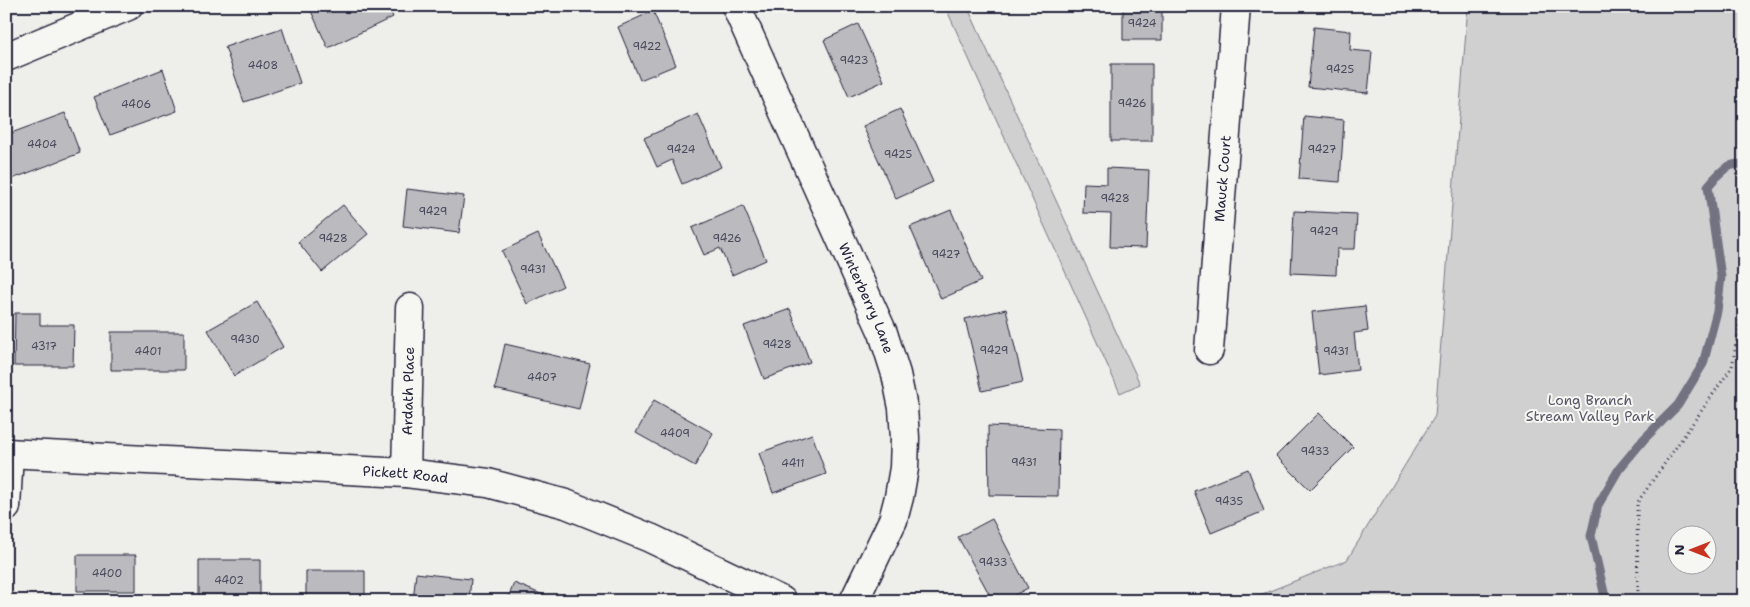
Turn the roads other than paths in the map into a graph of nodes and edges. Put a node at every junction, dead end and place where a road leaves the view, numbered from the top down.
1 (128, 6) edge
2 (736, 6) edge
3 (1236, 6) edge
4 (6, 57) edge
5 (410, 308) dead end
6 (1209, 350) dead end
7 (8, 453) edge
8 (406, 473) junction
9 (6, 507) edge
10 (782, 601) edge
11 (854, 601) edge

1 - 4 street
2 - 11 street, Winterberry Lane
3 - 6 street, Mauck Court
5 - 8 street, Ardath Place
7 - 8 street, Pickett Road
7 - 9 street
8 - 10 street, Pickett Road

